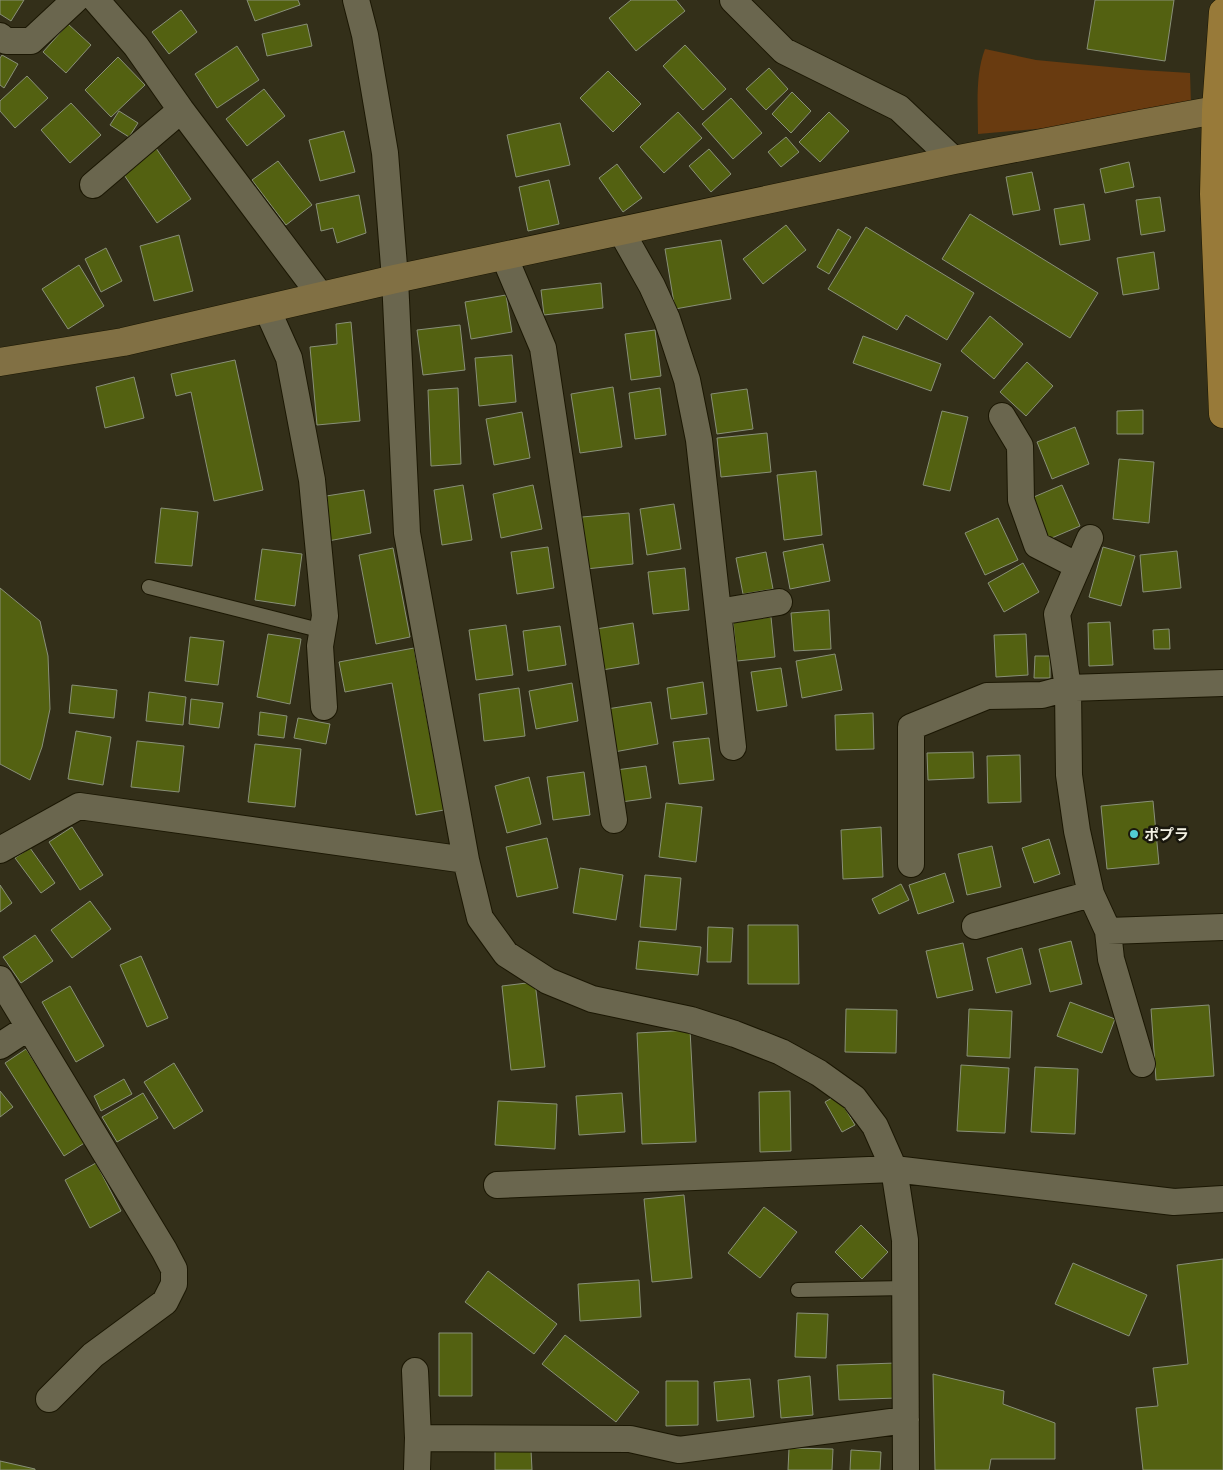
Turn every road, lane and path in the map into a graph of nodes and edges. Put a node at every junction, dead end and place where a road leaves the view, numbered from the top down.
1 (76, 0) edge
2 (96, 0) edge
3 (356, 0) edge
4 (733, 0) edge
5 (1223, 12) edge
6 (0, 36) edge
7 (1220, 109) edge
8 (180, 110) junction
9 (954, 160) junction
10 (93, 185) dead end
11 (621, 231) junction
12 (504, 256) junction
13 (394, 279) junction
14 (322, 296) junction
15 (267, 309) junction
16 (0, 362) edge
17 (1223, 414) edge
18 (1002, 416) dead end
19 (1090, 538) dead end
20 (1078, 566) junction
21 (149, 587) dead end
22 (779, 602) dead end
23 (718, 612) junction
24 (323, 631) junction
25 (1223, 683) edge
26 (1068, 688) junction
27 (324, 707) dead end
28 (733, 747) dead end
29 (614, 820) dead end
30 (0, 850) edge
31 (466, 860) junction
32 (911, 864) dead end
33 (1091, 894) junction
34 (975, 926) dead end
35 (1223, 927) edge
36 (1108, 931) junction
37 (0, 979) edge
38 (29, 1027) junction
39 (0, 1046) edge
40 (1142, 1064) dead end
41 (894, 1169) junction
42 (497, 1185) dead end
43 (1223, 1199) edge
44 (906, 1288) junction
45 (798, 1290) dead end
46 (415, 1371) dead end
47 (49, 1400) dead end
48 (906, 1420) junction
49 (418, 1438) junction
50 (417, 1470) edge
51 (906, 1470) edge

1 - 6 street
2 - 8 street
3 - 13 street
4 - 9 street
5 - 7 main road
7 - 9 street
7 - 17 main road
8 - 10 street
8 - 14 street
9 - 11 street
11 - 12 street
11 - 23 street
12 - 13 street
12 - 29 street
13 - 14 street
13 - 31 street
14 - 15 street
15 - 16 street
15 - 24 street
18 - 20 street
19 - 20 street
20 - 26 street
21 - 24 lane
22 - 23 street
23 - 28 street
24 - 27 street
25 - 26 street
26 - 32 street
26 - 33 street
30 - 31 street
31 - 41 street
33 - 34 street
33 - 36 street
35 - 36 street
36 - 40 street
37 - 38 street
38 - 39 street
38 - 47 street
41 - 42 street
41 - 43 street
41 - 44 street
44 - 45 lane
44 - 48 street
46 - 49 street
48 - 49 street
48 - 51 street
49 - 50 street

